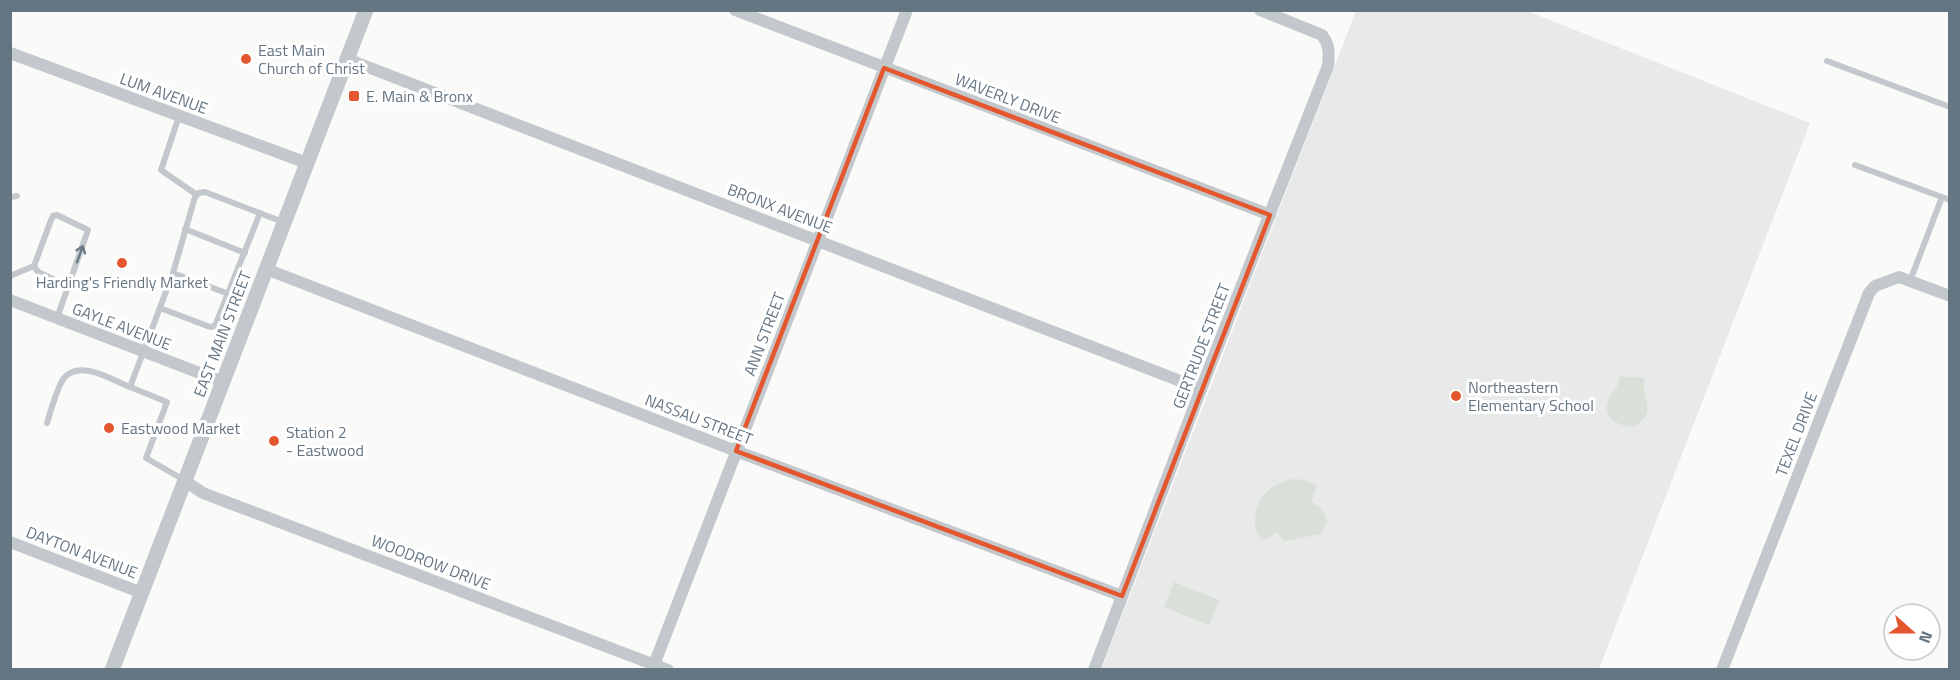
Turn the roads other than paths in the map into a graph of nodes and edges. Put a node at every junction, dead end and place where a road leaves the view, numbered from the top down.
1 (366, 10) edge
2 (735, 10) edge
3 (907, 10) edge
4 (1260, 10) edge
5 (10, 53) edge
6 (347, 59) junction
7 (1827, 61) dead end
8 (884, 68) junction
9 (1950, 107) edge
10 (179, 116) junction
11 (307, 164) junction
12 (1855, 165) dead end
13 (197, 195) junction
14 (1942, 197) junction
15 (1950, 200) edge
16 (260, 213) junction
17 (1270, 215) junction
18 (284, 223) junction
19 (185, 229) junction
20 (817, 240) junction
21 (244, 253) junction
22 (34, 266) junction
23 (266, 269) junction
24 (173, 273) junction
25 (10, 276) edge
26 (1910, 281) junction
27 (68, 286) junction
28 (229, 294) junction
29 (1950, 296) edge
30 (10, 300) edge
31 (160, 308) junction
32 (57, 318) junction
33 (144, 352) junction
34 (223, 382) junction
35 (130, 387) junction
36 (1201, 389) junction
37 (47, 423) dead end
38 (736, 452) junction
39 (186, 481) junction
40 (10, 542) edge
41 (142, 593) junction
42 (1122, 596) junction
43 (653, 667) edge
44 (112, 669) edge
45 (668, 669) edge
46 (1094, 669) edge
47 (1722, 669) edge

1 - 6 street, EAST MAIN STREET
2 - 8 street, WAVERLY DRIVE
3 - 8 street, ANN STREET
4 - 17 street, GERTRUDE STREET
5 - 10 street, LUM AVENUE
6 - 11 street, EAST MAIN STREET
6 - 20 street, BRONX AVENUE
7 - 9 lane
8 - 17 street, WAVERLY DRIVE
8 - 20 street, ANN STREET
10 - 11 street, LUM AVENUE
10 - 13 lane
11 - 18 street, EAST MAIN STREET
12 - 14 lane
13 - 16 lane
13 - 19 lane
14 - 15 lane
14 - 26 lane
16 - 18 lane
16 - 21 lane
17 - 36 street, GERTRUDE STREET
18 - 23 street, EAST MAIN STREET
19 - 21 lane
19 - 24 lane
20 - 36 street, BRONX AVENUE
20 - 38 street, ANN STREET
21 - 28 lane
22 - 25 lane
22 - 27 lane
27 -> 22 lane
23 - 34 street, EAST MAIN STREET
23 - 38 street, NASSAU STREET
24 - 28 lane
24 - 31 lane
26 - 29 street, TEXEL DRIVE
26 - 47 street, TEXEL DRIVE
27 - 32 lane
28 - 31 lane
30 - 32 street, GAYLE AVENUE
31 - 33 lane
32 - 33 street, GAYLE AVENUE
33 - 34 street, GAYLE AVENUE
33 - 35 lane
34 - 39 street, EAST MAIN STREET
35 - 37 lane
35 - 39 lane
36 - 42 street, GERTRUDE STREET
38 - 42 street, NASSAU STREET
38 - 43 street, ANN STREET
39 - 41 street, EAST MAIN STREET
39 - 43 street, WOODROW DRIVE
40 - 41 street, DAYTON AVENUE
41 - 44 street, EAST MAIN STREET
42 - 46 street, GERTRUDE STREET
43 - 45 street, WOODROW DRIVE

